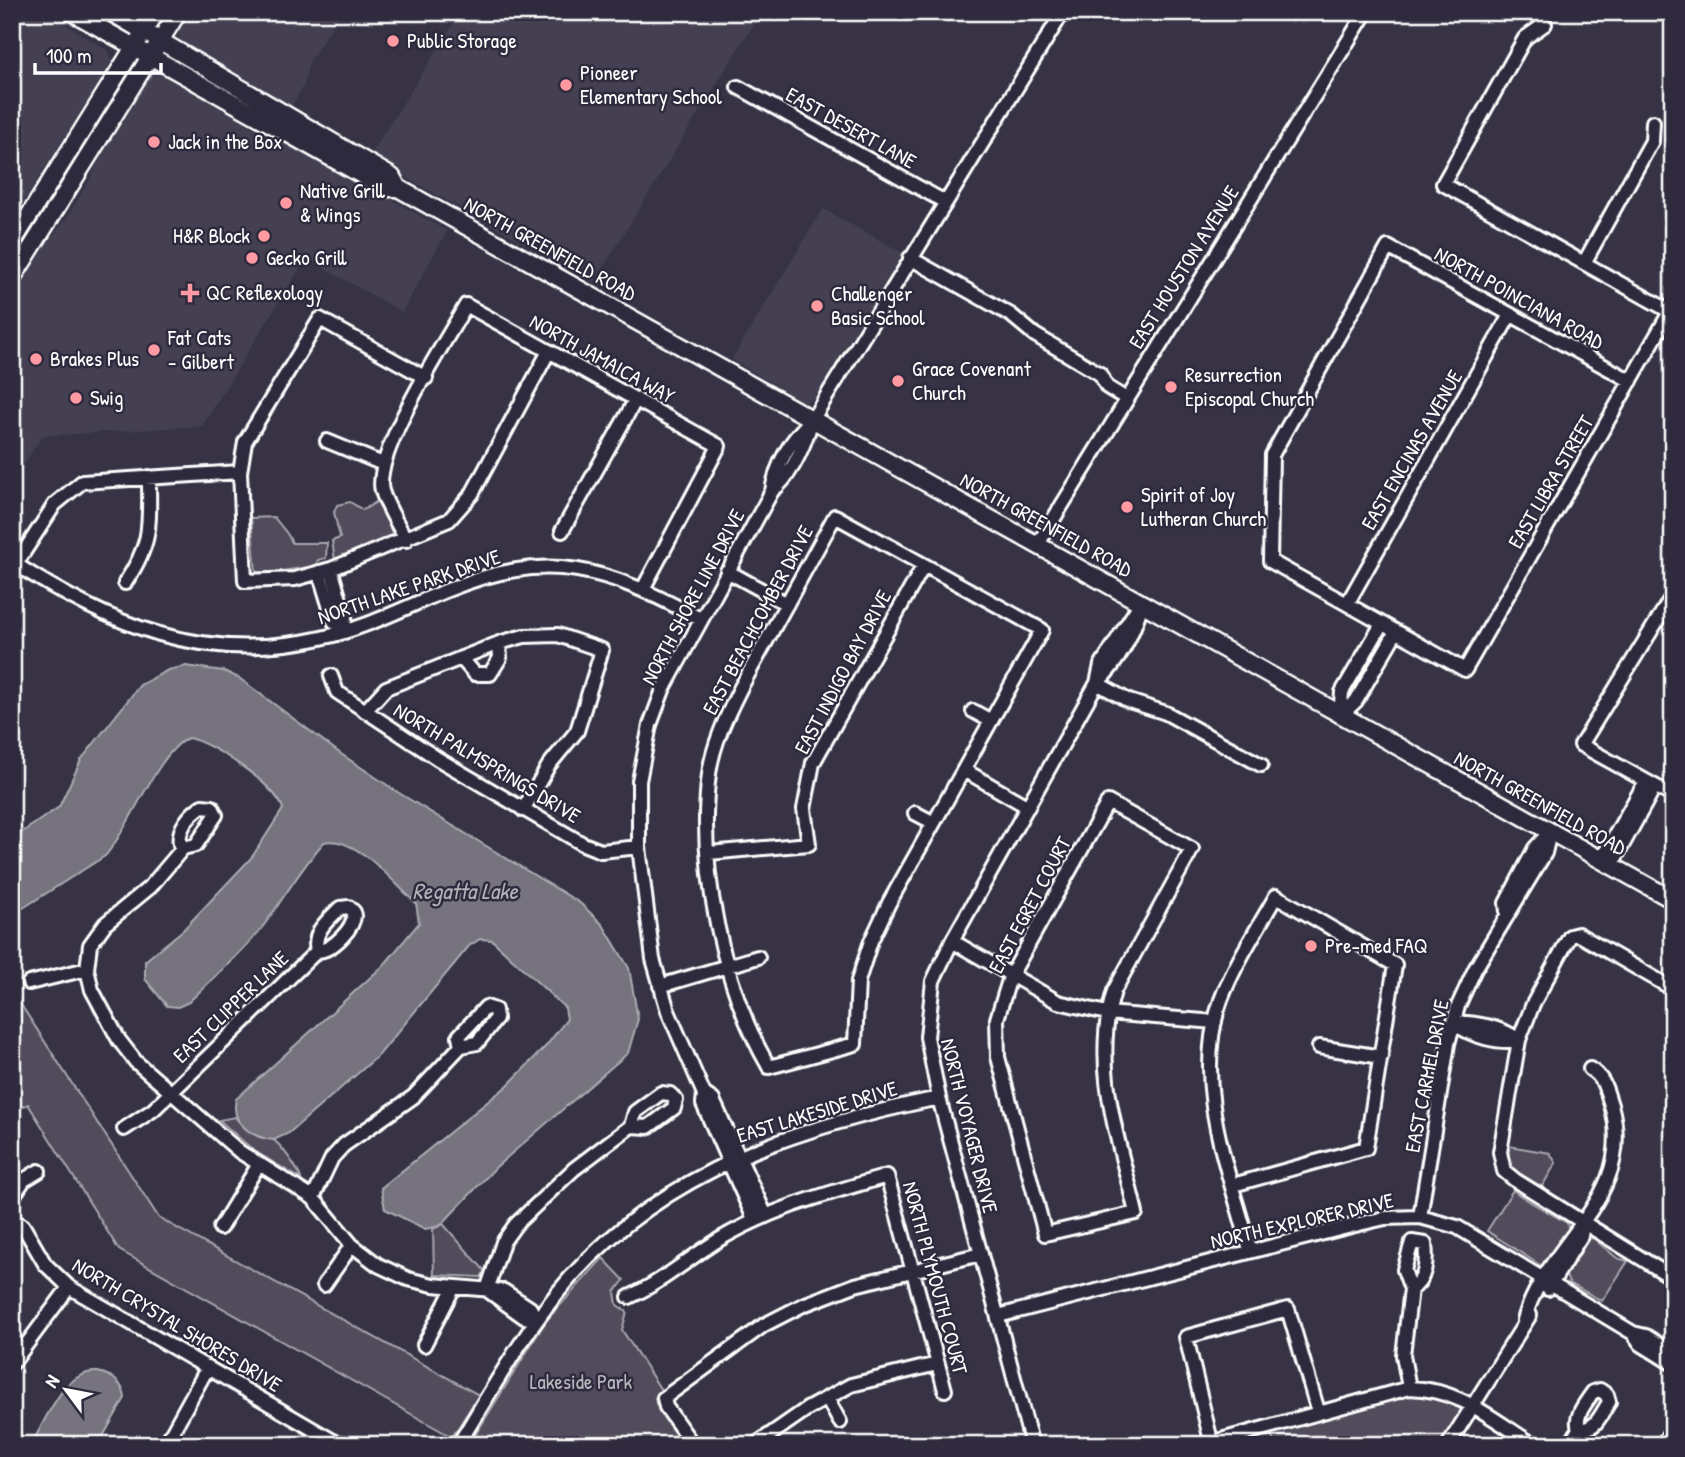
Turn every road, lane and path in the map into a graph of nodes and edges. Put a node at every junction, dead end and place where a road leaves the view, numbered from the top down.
1 (72, 12) edge
2 (111, 12) edge
3 (156, 12) edge
4 (178, 12) edge
5 (1063, 12) edge
6 (1366, 12) edge
7 (1545, 24) dead end
8 (145, 32) junction
9 (160, 40) junction
10 (133, 48) junction
11 (150, 57) junction
12 (738, 87) dead end
13 (1653, 122) dead end
14 (283, 123) junction
15 (945, 202) junction
16 (12, 243) edge
17 (910, 258) junction
18 (1584, 263) junction
19 (12, 279) edge
20 (1672, 313) edge
21 (1510, 315) junction
22 (550, 351) junction
23 (426, 378) junction
24 (1631, 381) junction
25 (1125, 398) junction
26 (636, 400) junction
27 (813, 420) junction
28 (327, 441) dead end
29 (383, 464) junction
30 (240, 472) junction
31 (149, 477) junction
32 (562, 531) dead end
33 (406, 540) junction
34 (1038, 544) junction
35 (14, 563) edge
36 (923, 565) junction
37 (325, 571) junction
38 (727, 571) junction
39 (125, 583) dead end
40 (643, 589) junction
41 (1673, 595) edge
42 (1142, 603) junction
43 (787, 604) junction
44 (1347, 604) junction
45 (700, 619) junction
46 (1382, 624) junction
47 (344, 631) junction
48 (1396, 632) junction
49 (499, 643) junction
50 (461, 658) junction
51 (331, 676) dead end
52 (1097, 683) junction
53 (365, 710) junction
54 (973, 711) dead end
55 (1340, 716) junction
56 (991, 721) junction
57 (1261, 765) dead end
58 (964, 770) junction
59 (1650, 783) junction
60 (1673, 796) edge
61 (1028, 807) junction
62 (523, 810) junction
63 (915, 813) dead end
64 (934, 823) junction
65 (1550, 832) junction
66 (639, 847) junction
67 (183, 848) dead end
68 (709, 853) junction
69 (1606, 863) junction
70 (1673, 900) edge
71 (952, 941) junction
72 (317, 951) dead end
73 (758, 957) dead end
74 (727, 967) junction
75 (87, 969) junction
76 (1010, 977) junction
77 (29, 983) dead end
78 (660, 986) junction
79 (1673, 989) edge
80 (1107, 1013) junction
81 (1214, 1022) junction
82 (1453, 1023) junction
83 (1519, 1040) junction
84 (461, 1046) dead end
85 (1320, 1047) dead end
86 (1381, 1057) junction
87 (1590, 1069) dead end
88 (171, 1091) junction
89 (939, 1098) junction
90 (631, 1126) dead end
91 (124, 1129) dead end
92 (733, 1158) junction
93 (259, 1164) junction
94 (39, 1171) dead end
95 (1233, 1185) junction
96 (12, 1198) edge
97 (313, 1198) junction
98 (1420, 1217) junction
99 (760, 1219) junction
100 (12, 1220) edge
101 (1583, 1224) junction
102 (220, 1228) dead end
103 (352, 1244) junction
104 (1250, 1250) junction
105 (981, 1254) junction
106 (913, 1271) junction
107 (1673, 1278) edge
108 (1549, 1280) junction
109 (324, 1285) dead end
110 (69, 1287) junction
111 (454, 1287) junction
112 (1411, 1289) dead end
113 (486, 1290) junction
114 (628, 1297) dead end
115 (998, 1316) junction
116 (537, 1320) junction
117 (1633, 1333) junction
118 (424, 1345) dead end
119 (1673, 1353) edge
120 (12, 1364) edge
121 (937, 1364) junction
122 (1673, 1364) edge
123 (208, 1367) junction
124 (1409, 1388) junction
125 (945, 1390) dead end
126 (827, 1398) junction
127 (1471, 1406) junction
128 (1318, 1412) junction
129 (840, 1422) dead end
130 (1579, 1429) dead end
131 (1673, 1431) edge
132 (1209, 1444) edge
133 (165, 1445) edge
134 (340, 1445) edge
135 (458, 1445) edge
136 (693, 1445) edge
137 (755, 1445) edge
138 (1032, 1445) edge
139 (1448, 1445) edge
140 (1534, 1445) edge
141 (1570, 1445) edge
142 (1664, 1445) edge

1 - 10 main road, NORTH GREENFIELD ROAD
2 - 8 main road, NORTH GREENFIELD ROAD
3 - 8 main road
4 - 9 main road
5 - 15 street
6 - 25 street, EAST HOUSTON AVENUE
7 - 18 street
8 - 9 main road, NORTH GREENFIELD ROAD
8 - 10 main road
9 - 11 main road
9 - 14 main road, NORTH GREENFIELD ROAD
10 - 11 main road, NORTH GREENFIELD ROAD
10 - 16 main road
11 - 14 main road, NORTH GREENFIELD ROAD
11 - 19 main road
12 - 15 street, EAST DESERT LANE
13 - 18 street
14 - 27 main road, NORTH GREENFIELD ROAD
15 - 17 street
17 - 25 street
17 - 27 street
18 - 20 street
20 - 24 street, EAST LIBRA STREET
21 - 24 street, NORTH POINCIANA ROAD
21 - 44 street, EAST ENCINAS AVENUE
21 - 44 street, NORTH POINCIANA ROAD
22 - 23 street, NORTH JAMAICA WAY
22 - 26 street, NORTH JAMAICA WAY
22 - 33 street
23 - 29 street
23 - 30 street
24 - 48 street, EAST LIBRA STREET
25 - 34 street, EAST HOUSTON AVENUE
26 - 32 street
26 - 40 street, NORTH JAMAICA WAY
27 - 34 main road, NORTH GREENFIELD ROAD
27 - 38 street, NORTH SHORE LINE DRIVE
28 - 29 street
29 - 33 street
30 - 31 street
30 - 37 street
31 - 35 street
31 - 39 street
33 - 37 street
34 - 42 main road, NORTH GREENFIELD ROAD
35 - 47 street, NORTH LAKE PARK DRIVE
36 - 43 street, EAST BEACHCOMBER DRIVE
36 - 56 street
36 - 68 street, EAST INDIGO BAY DRIVE
37 - 47 street
38 - 43 street
38 - 45 street, NORTH SHORE LINE DRIVE
40 - 45 street, NORTH LAKE PARK DRIVE
40 - 47 street, NORTH LAKE PARK DRIVE
41 - 59 street
42 - 52 street, NORTH VOYAGER DRIVE
42 - 55 main road, NORTH GREENFIELD ROAD
43 - 68 street, EAST BEACHCOMBER DRIVE
44 - 46 street
45 - 66 street, NORTH SHORE LINE DRIVE
46 - 48 street
46 - 55 street
48 - 55 street
49 - 50 street
49 - 50 street
49 - 62 street
50 - 53 street
51 - 53 street, NORTH PALMSPRINGS DRIVE
52 - 57 street
52 - 61 street, NORTH VOYAGER DRIVE
53 - 62 street, NORTH PALMSPRINGS DRIVE
54 - 56 street
55 - 65 main road, NORTH GREENFIELD ROAD
56 - 58 street
58 - 61 street
58 - 64 street
59 - 60 street
59 - 69 street
61 - 71 street, NORTH VOYAGER DRIVE
62 - 66 street, NORTH PALMSPRINGS DRIVE
63 - 64 street
64 - 74 street, EAST BEACHCOMBER DRIVE
65 - 69 main road, NORTH GREENFIELD ROAD
65 - 82 street, EAST CARMEL DRIVE
66 - 78 street, NORTH SHORE LINE DRIVE
67 - 75 street
68 - 74 street, EAST BEACHCOMBER DRIVE
69 - 70 main road, NORTH GREENFIELD ROAD
71 - 76 street
71 - 89 street, NORTH VOYAGER DRIVE
72 - 88 street, EAST CLIPPER LANE
73 - 74 street
74 - 78 street
75 - 77 street
75 - 88 street
76 - 80 street
76 - 80 street, EAST EGRET COURT
76 - 80 street, EAST EGRET COURT
78 - 92 street, NORTH SHORE LINE DRIVE
79 - 83 street
80 - 81 street
81 - 86 street
81 - 95 street
82 - 83 street
82 - 98 street, EAST CARMEL DRIVE
83 - 101 street
84 - 97 street
85 - 86 street
86 - 95 street
87 - 101 street
88 - 91 street, EAST CLIPPER LANE
88 - 93 street
89 - 92 street, EAST LAKESIDE DRIVE
89 - 105 street, NORTH VOYAGER DRIVE
90 - 113 street
92 - 99 street, NORTH SHORE LINE DRIVE
92 - 116 street, EAST LAKESIDE DRIVE
93 - 97 street
93 - 102 street
94 - 96 street
95 - 104 street
97 - 103 street
98 - 104 street, NORTH EXPLORER DRIVE
98 - 108 street, NORTH EXPLORER DRIVE
99 - 106 street, NORTH PLYMOUTH COURT
99 - 114 street
100 - 110 street, NORTH CRYSTAL SHORES DRIVE
101 - 107 street
101 - 108 street
103 - 109 street
103 - 111 street
104 - 115 street, NORTH EXPLORER DRIVE
105 - 106 street
105 - 115 street, NORTH VOYAGER DRIVE
106 - 121 street, NORTH PLYMOUTH COURT
106 - 136 street
108 - 117 street, NORTH EXPLORER DRIVE
108 - 127 street
110 - 120 street
110 - 123 street, NORTH CRYSTAL SHORES DRIVE
111 - 113 street
111 - 118 street
112 - 124 street
113 - 116 street
115 - 138 street, NORTH VOYAGER DRIVE
116 - 135 street, EAST LAKESIDE DRIVE
117 - 119 street, NORTH EXPLORER DRIVE
117 - 122 street, NORTH EXPLORER DRIVE
121 - 125 street, NORTH PLYMOUTH COURT
121 - 126 street
123 - 133 street
123 - 134 street, NORTH CRYSTAL SHORES DRIVE
124 - 127 street
124 - 128 street
126 - 129 street
126 - 137 street
127 - 139 street
127 - 140 street
128 - 132 street
128 - 132 street
130 - 141 street
131 - 142 main road

